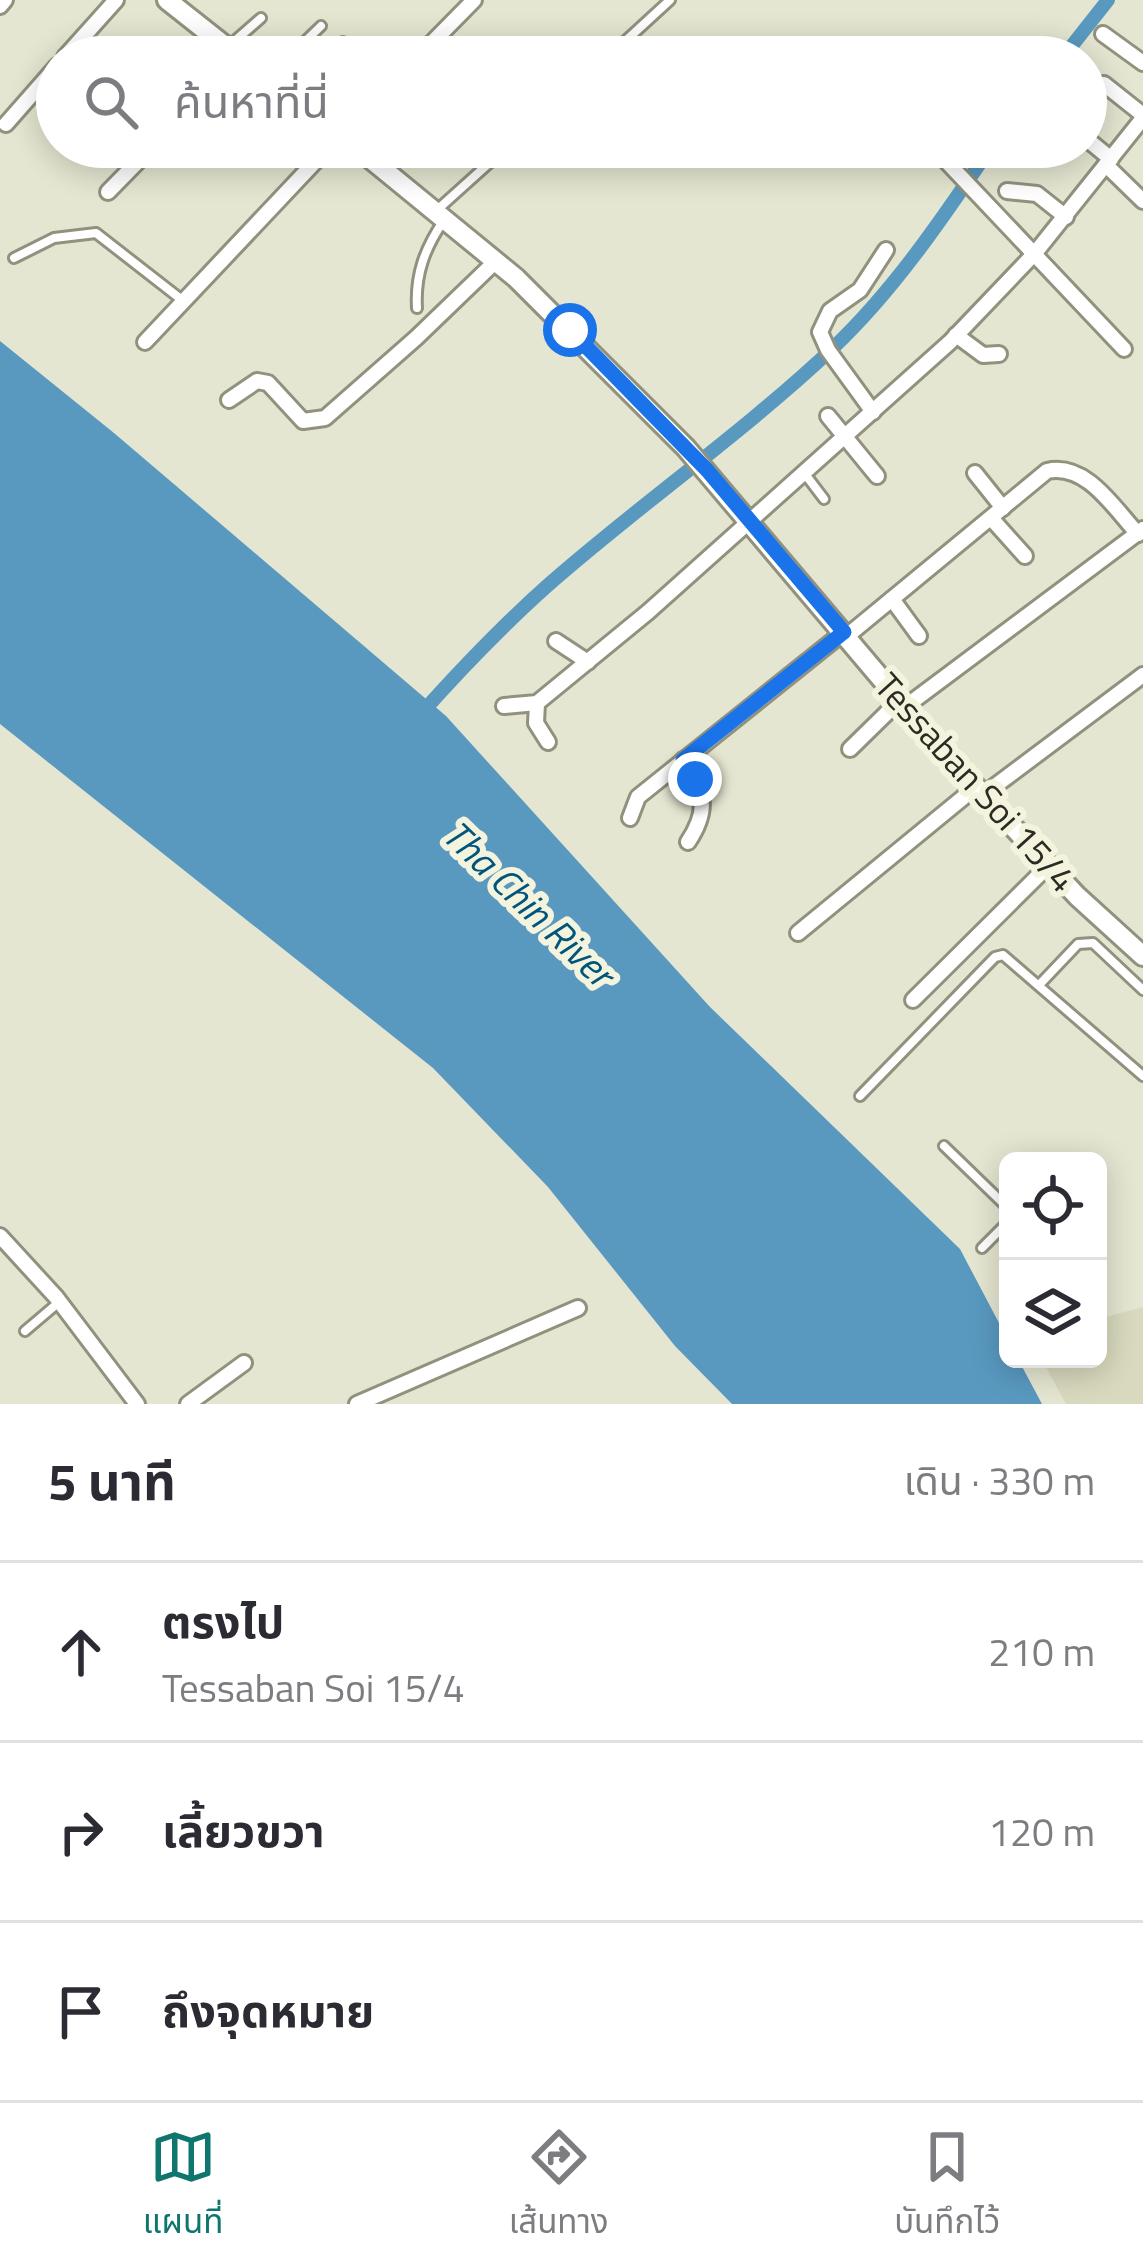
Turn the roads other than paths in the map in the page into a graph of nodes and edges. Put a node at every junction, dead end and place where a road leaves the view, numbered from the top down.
1 (116, 0) edge
2 (167, 0) edge
3 (474, 0) edge
4 (670, 0) edge
5 (261, 19) dead end
6 (321, 26) dead end
7 (1103, 34) dead end
8 (84, 36) edge
9 (212, 36) edge
10 (249, 36) edge
11 (311, 36) edge
12 (439, 36) edge
13 (631, 36) edge
14 (1106, 36) edge
15 (1107, 37) edge
16 (1143, 63) edge
17 (1107, 87) edge
18 (36, 89) edge
19 (1143, 117) edge
20 (5, 124) dead end
21 (1108, 162) joint
22 (131, 168) edge
23 (309, 168) edge
24 (486, 168) edge
25 (1103, 168) edge
26 (384, 169) edge
27 (958, 172) tunnel mouth
28 (1007, 191) dead end
29 (108, 192) dead end
30 (1143, 201) edge
31 (440, 214) junction
32 (1066, 217) junction
33 (886, 250) dead end
34 (1035, 253) junction
35 (14, 258) dead end
36 (496, 261) junction
37 (184, 301) junction
38 (417, 308) dead end
39 (956, 335) junction
40 (145, 341) dead end
41 (1124, 349) dead end
42 (999, 354) dead end
43 (229, 400) dead end
44 (873, 412) junction
45 (827, 416) dead end
46 (844, 438) junction
47 (975, 472) dead end
48 (805, 474) junction
49 (877, 476) dead end
50 (824, 500) dead end
51 (997, 513) junction
52 (750, 522) junction
53 (1140, 532) edge
54 (1025, 556) dead end
55 (892, 599) junction
56 (845, 634) junction
57 (919, 636) dead end
58 (556, 641) dead end
59 (588, 662) junction
60 (1143, 675) edge
61 (538, 704) junction
62 (903, 704) junction
63 (504, 706) dead end
64 (548, 742) dead end
65 (850, 749) dead end
66 (683, 760) junction
67 (980, 791) junction
68 (630, 818) dead end
69 (688, 842) dead end
70 (1049, 865) junction
71 (798, 933) dead end
72 (1143, 956) edge
73 (1040, 984) junction
74 (1143, 990) edge
75 (913, 1000) dead end
76 (1142, 1077) edge
77 (1132, 1086) dead end
78 (860, 1096) dead end
79 (944, 1146) dead end
80 (999, 1199) edge
81 (999, 1231) edge
82 (0, 1236) edge
83 (982, 1248) dead end
84 (59, 1302) junction
85 (578, 1308) dead end
86 (25, 1331) dead end
87 (244, 1363) dead end
88 (137, 1404) edge
89 (188, 1404) edge
90 (357, 1404) edge

1 - 8 street
2 - 9 street
3 - 12 street
4 - 13 lane
5 - 10 lane
6 - 11 lane
7 - 14 street
15 - 16 street
17 - 19 street
18 - 20 street
19 - 21 street
21 - 30 street
22 - 29 street
23 - 37 street
24 - 31 lane
25 - 32 street
26 - 31 street, Tessaban Soi 15/4
27 - 34 street
28 - 32 street
31 - 36 street, Tessaban Soi 15/4
31 - 38 lane
32 - 34 street
33 - 44 street
34 - 39 street
34 - 41 street
35 - 37 lane
36 - 43 street
36 - 52 street, Tessaban Soi 15/4
37 - 40 street
39 - 42 street
39 - 44 street
44 - 46 street
45 - 46 street
46 - 48 street
46 - 49 street
47 - 51 street
48 - 50 lane
48 - 52 street
51 - 53 street
51 - 54 street
51 - 55 street
52 - 56 street, Tessaban Soi 15/4
52 - 59 street
53 - 62 street
55 - 56 street
55 - 57 street
56 - 62 street, Tessaban Soi 15/4
56 - 66 street
58 - 59 street
59 - 61 street
60 - 67 street
61 - 63 street
61 - 64 street
62 - 65 street
62 - 67 street, Tessaban Soi 15/4
66 - 68 street
66 - 69 street
67 - 70 street, Tessaban Soi 15/4
67 - 71 street
70 - 72 street, Tessaban Soi 15/4
70 - 75 street
73 - 74 lane
73 - 76 lane
73 - 78 lane
76 - 77 lane
79 - 80 lane
81 - 83 lane
82 - 84 street
84 - 86 lane
84 - 88 street
85 - 90 street
87 - 89 street

